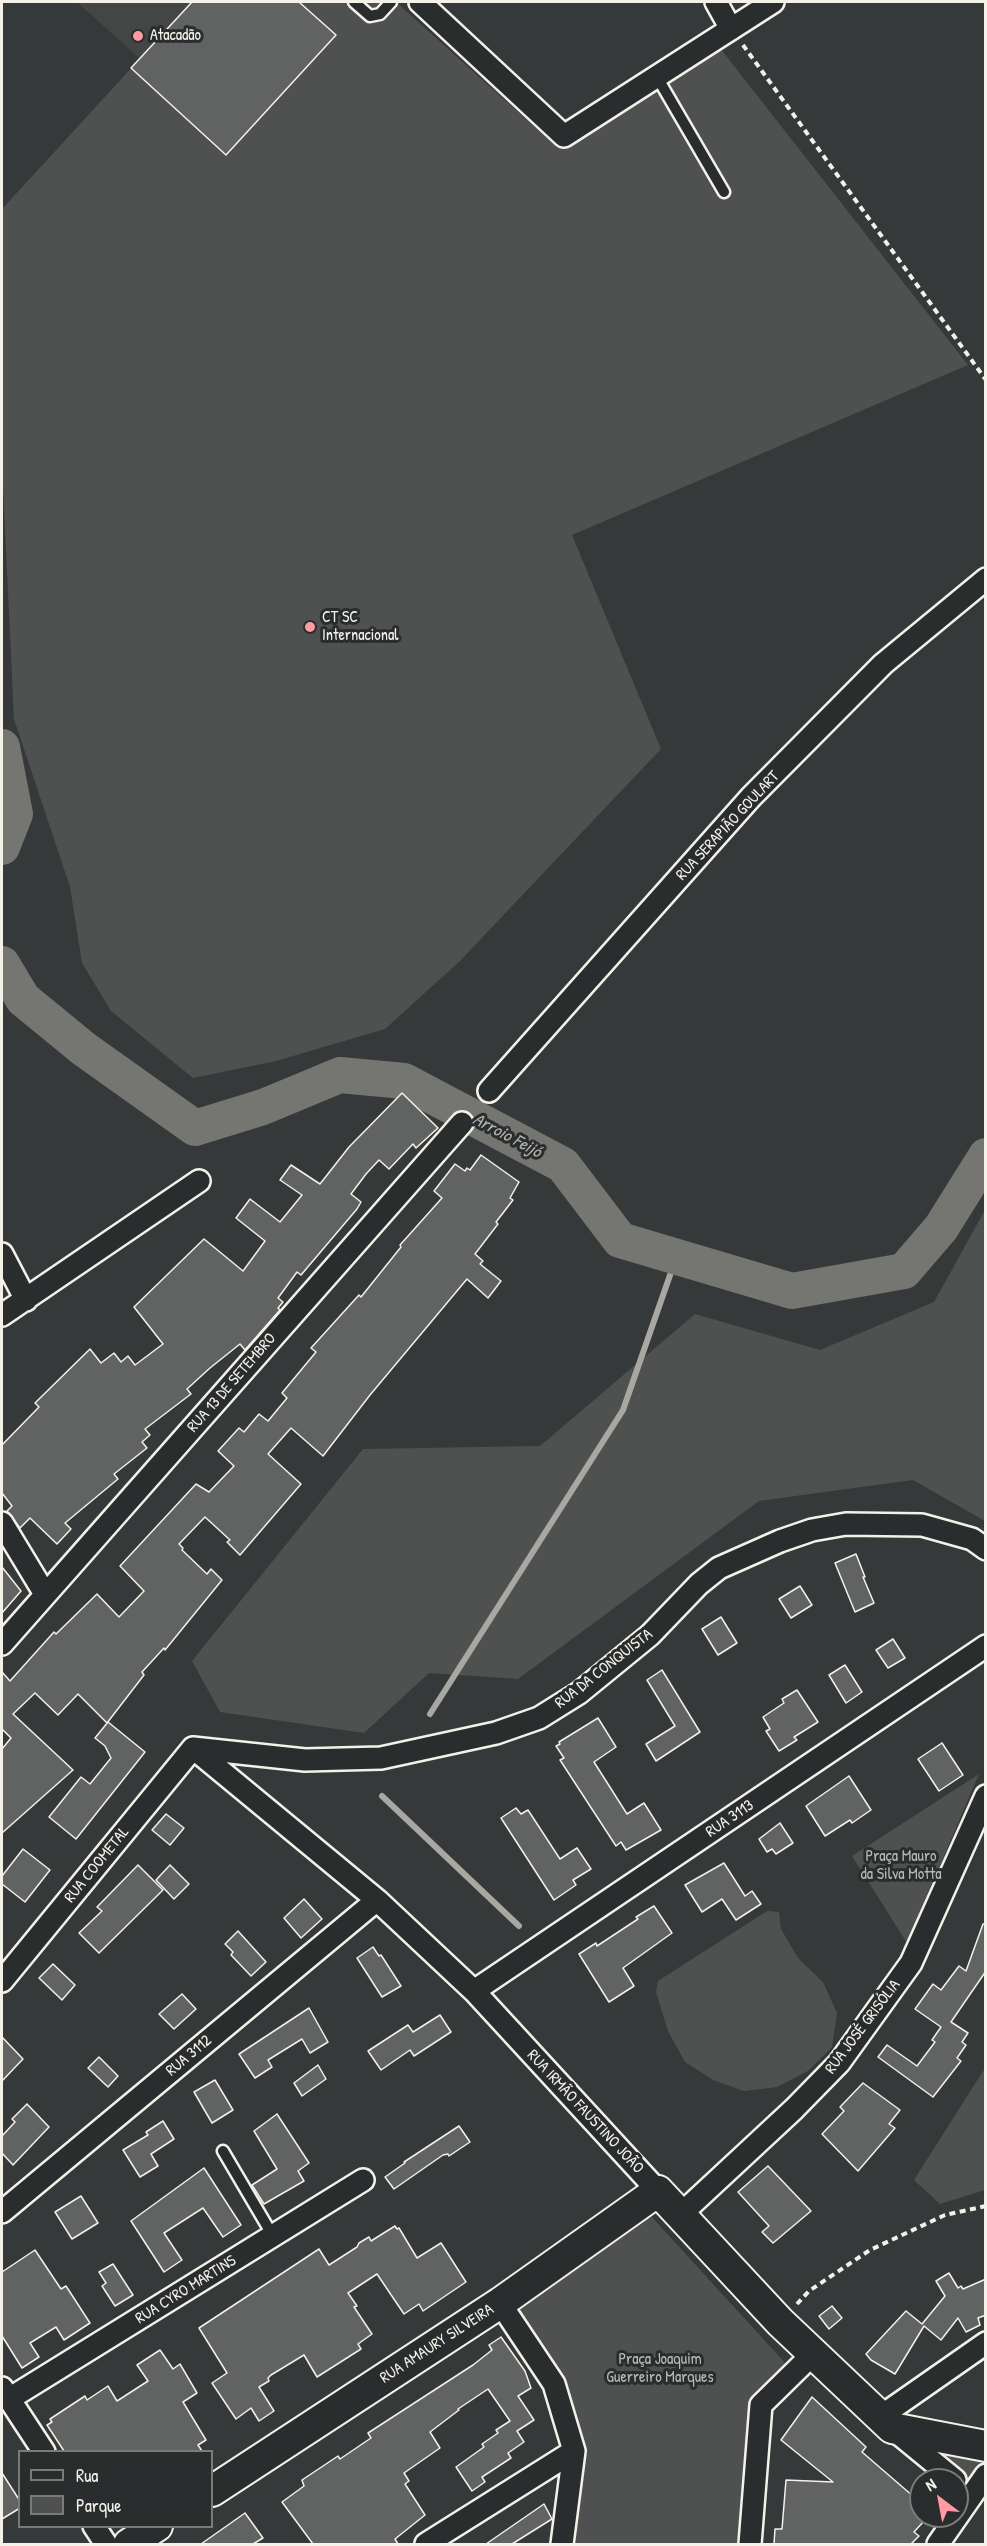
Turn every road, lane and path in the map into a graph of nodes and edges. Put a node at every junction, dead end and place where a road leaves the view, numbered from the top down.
1 (354, 2) edge
2 (391, 2) edge
3 (420, 2) edge
4 (716, 2) edge
5 (763, 4) edge
6 (731, 29) junction
7 (657, 77) junction
8 (724, 192) dead end
9 (986, 380) edge
10 (986, 579) edge
11 (489, 1092) dead end
12 (462, 1123) dead end
13 (199, 1181) dead end
14 (2, 1254) edge
15 (26, 1300) junction
16 (2, 1316) edge
17 (2, 1523) edge
18 (986, 1550) edge
19 (45, 1594) junction
20 (2, 1644) edge
21 (986, 1646) edge
22 (193, 1748) junction
23 (986, 1796) edge
24 (377, 1900) junction
25 (2, 1981) edge
26 (474, 1991) junction
27 (223, 2151) dead end
28 (363, 2180) dead end
29 (658, 2191) junction
30 (986, 2206) edge
31 (2, 2212) edge
32 (680, 2215) junction
33 (273, 2236) junction
34 (500, 2303) junction
35 (780, 2322) junction
36 (986, 2343) edge
37 (813, 2354) junction
38 (5, 2393) edge
39 (886, 2422) junction
40 (986, 2446) edge
41 (43, 2450) edge
42 (574, 2451) junction
43 (941, 2468) edge
44 (986, 2475) edge
45 (213, 2490) edge
46 (969, 2490) edge
47 (95, 2528) edge
48 (154, 2528) edge
49 (947, 2528) edge
50 (106, 2544) edge
51 (129, 2544) edge
52 (426, 2544) edge
53 (562, 2544) edge
54 (750, 2544) edge
55 (938, 2544) edge

1 - 2 lane
3 - 7 street
4 - 6 street
5 - 6 street
6 - 7 street
6 - 9 path
7 - 8 lane
10 - 11 street, RUA SERAPIÃO GOULART
12 - 19 street, RUA 13 DE SETEMBRO
13 - 15 street
14 - 15 street
15 - 16 street
17 - 19 street
18 - 22 street, RUA DA CONQUISTA
19 - 20 street, RUA 13 DE SETEMBRO
21 - 26 street, RUA 3113
22 - 24 street, RUA IRMÃO FAUSTINO JOÃO
22 - 25 street, RUA COOMETAL
23 - 32 street, RUA JOSÉ GRISÓLIA
24 - 26 street, RUA IRMÃO FAUSTINO JOÃO
24 - 31 street, RUA 3112
26 - 29 street, RUA IRMÃO FAUSTINO JOÃO
27 - 33 lane
28 - 33 street, RUA CYRO MARTINS
29 - 32 street, RUA IRMÃO FAUSTINO JOÃO
29 - 34 street, RUA AMAURY SILVEIRA
30 - 35 path
32 - 35 street, RUA IRMÃO FAUSTINO JOÃO
33 - 38 street, RUA CYRO MARTINS
34 - 42 street
34 - 45 street, RUA AMAURY SILVEIRA
35 - 37 street, RUA IRMÃO FAUSTINO JOÃO
36 - 39 street
37 - 39 street, RUA IRMÃO FAUSTINO JOÃO
37 - 54 street
38 - 41 street
39 - 40 street
39 - 43 street
42 - 52 street
42 - 53 street
44 - 46 street
47 - 50 street
48 - 51 street
49 - 55 street

